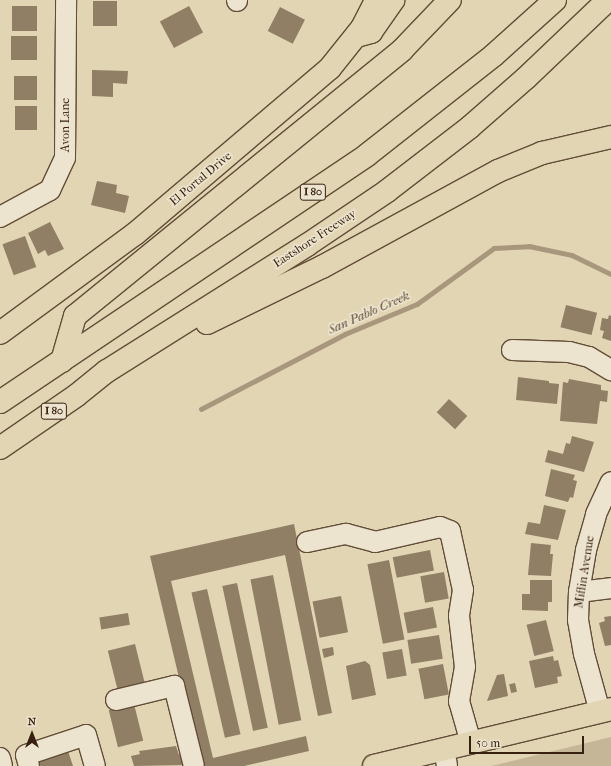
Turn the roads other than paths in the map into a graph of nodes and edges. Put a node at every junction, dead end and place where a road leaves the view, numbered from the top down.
1 (66, 0) edge
2 (376, 0) edge
3 (393, 0) edge
4 (450, 0) edge
5 (608, 0) edge
6 (553, 3) edge
7 (356, 36) junction
8 (611, 137) edge
9 (0, 217) edge
10 (0, 333) edge
11 (512, 350) dead end
12 (62, 361) junction
13 (611, 370) edge
14 (107, 371) junction
15 (0, 402) edge
16 (0, 448) edge
17 (611, 482) edge
18 (307, 542) dead end
19 (611, 588) edge
20 (580, 592) junction
21 (116, 700) dead end
22 (605, 710) edge
23 (470, 743) junction
24 (0, 758) edge
25 (446, 758) edge
26 (2, 766) edge
27 (29, 766) edge
28 (95, 766) edge
29 (194, 766) edge
30 (374, 766) edge

1 - 9 street, Avon Lane
2 - 7 main road, El Portal Drive
3 - 7 main road
4 - 12 main road
5 - 14 main road, Eastshore Freeway / I 80
6 - 12 main road, I 80
7 - 10 main road, El Portal Drive
8 - 14 main road
11 - 13 street
12 - 15 main road, I 80
14 - 16 main road, Eastshore Freeway / I 80
17 - 20 street, Miflin Avenue
18 - 23 street
19 - 20 street
20 - 22 street, Miflin Avenue
21 - 29 street
22 - 23 main road
23 - 25 main road
24 - 26 street
25 - 30 main road
27 - 28 street

